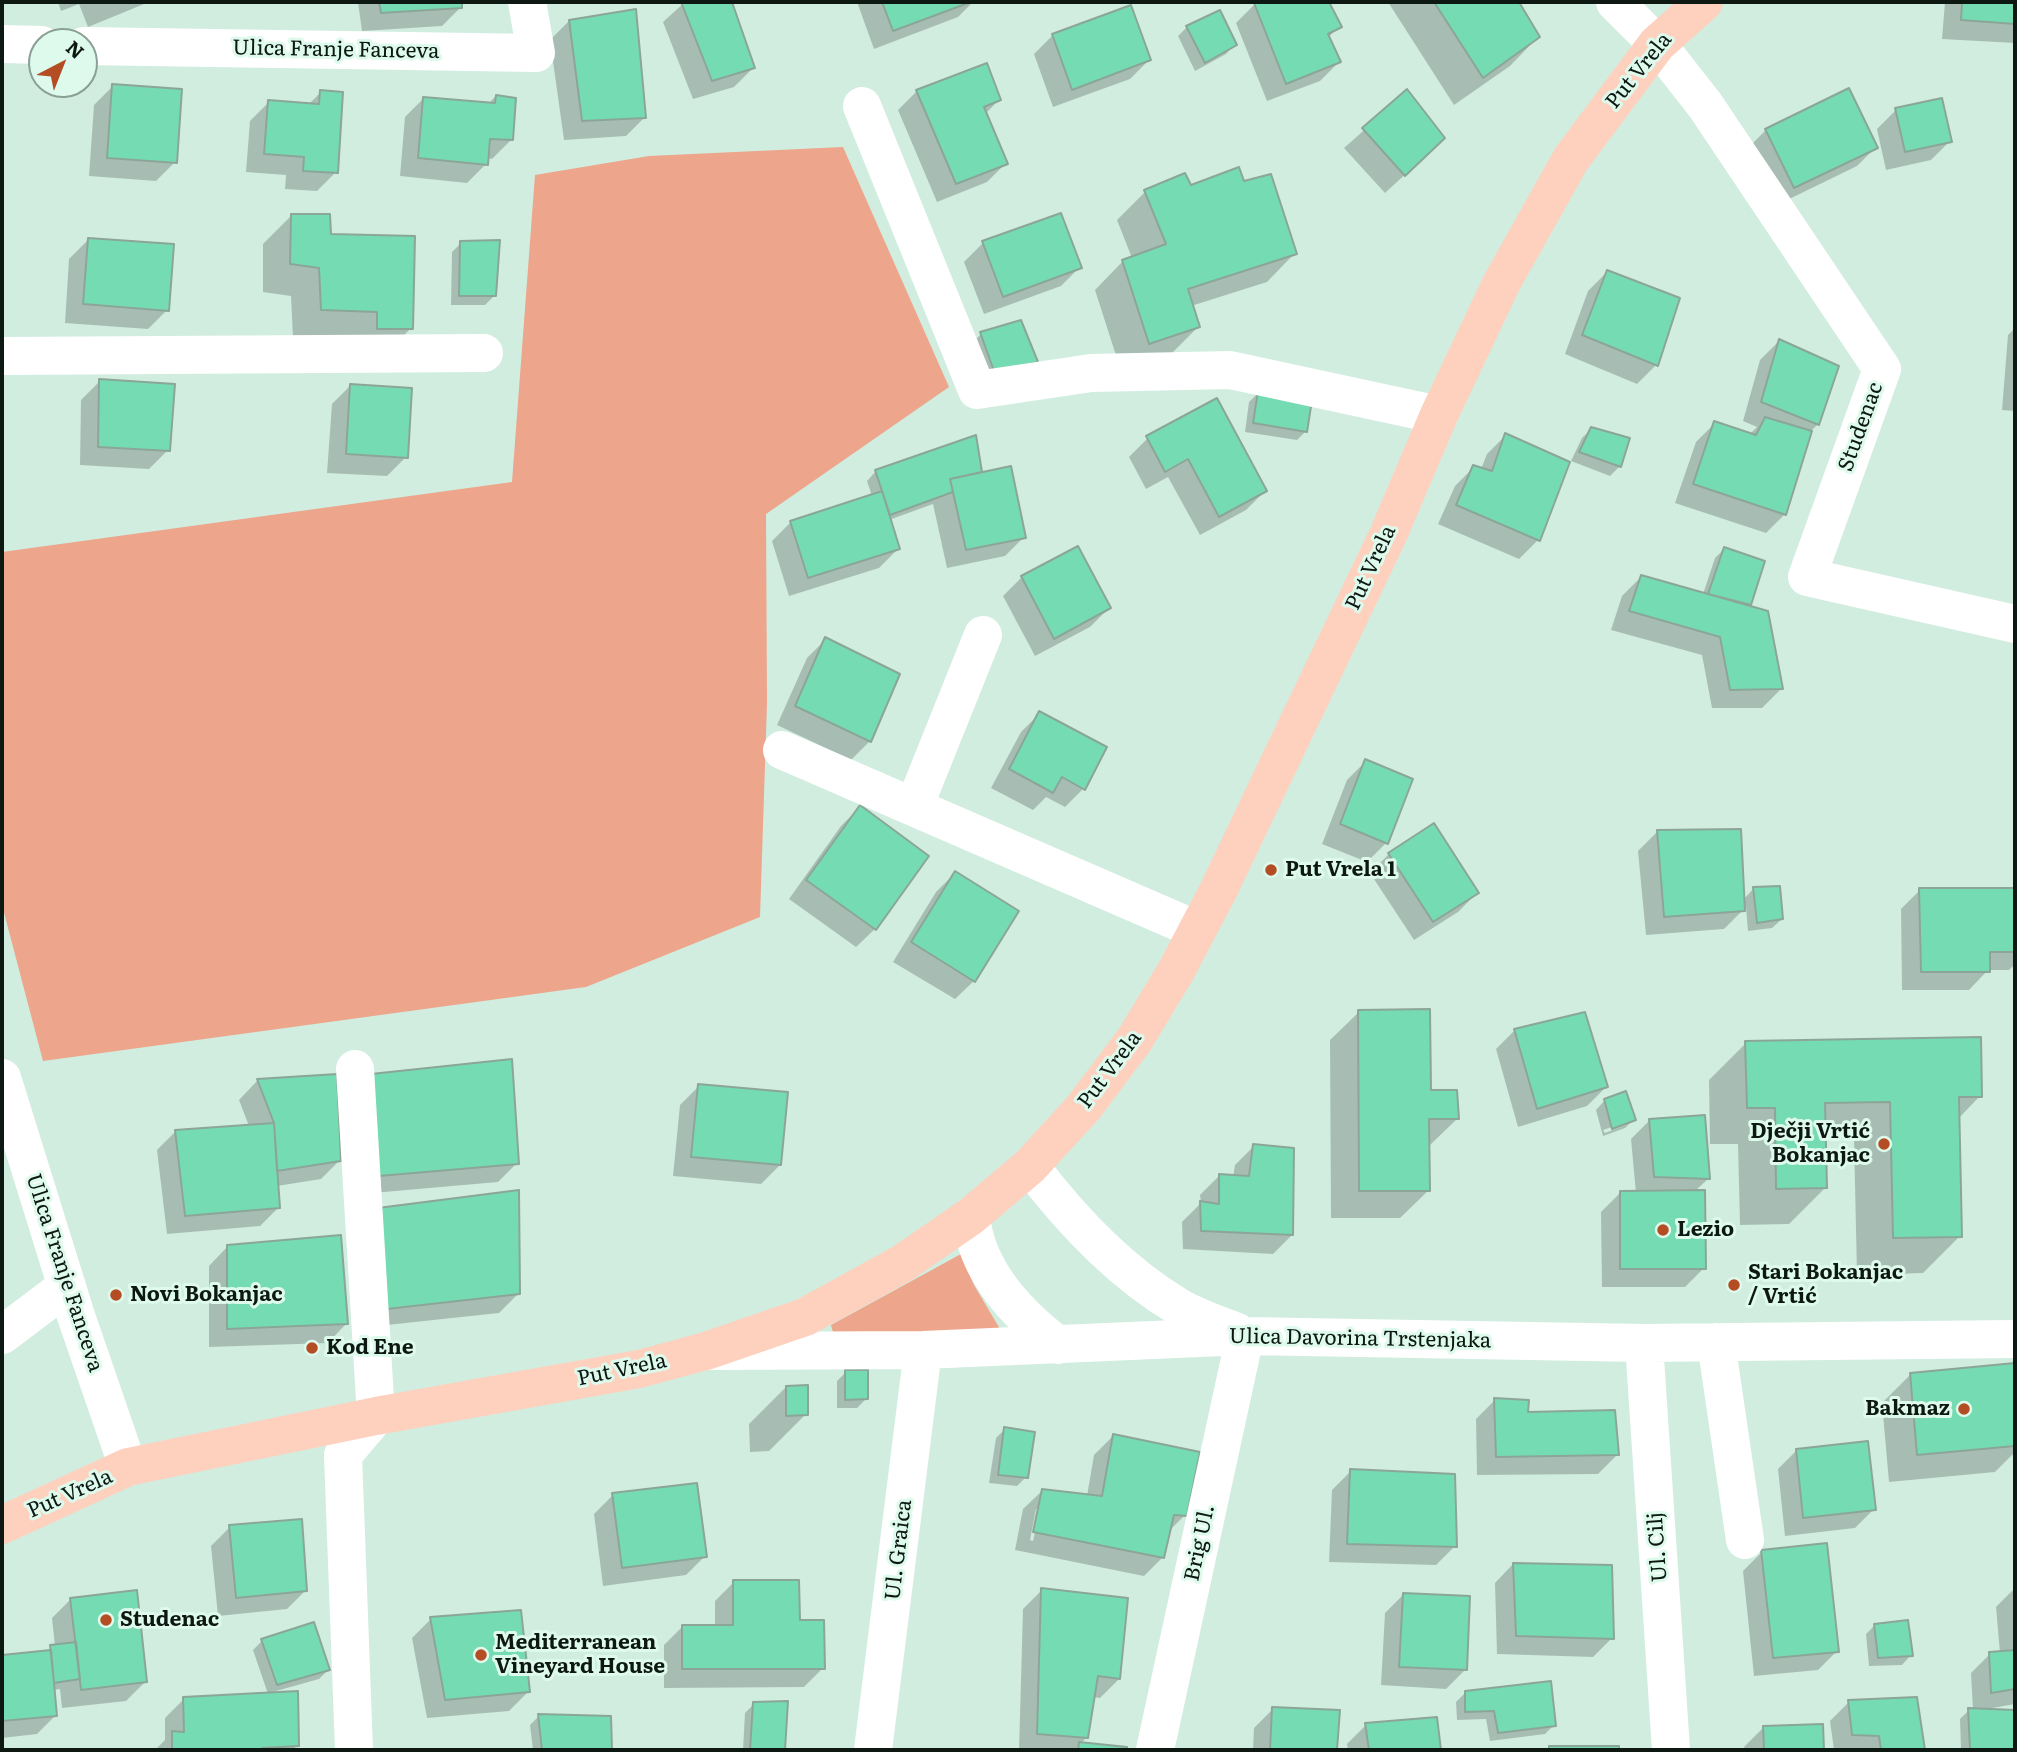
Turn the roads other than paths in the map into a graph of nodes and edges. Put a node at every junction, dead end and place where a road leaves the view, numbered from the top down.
1 (527, 2) edge
2 (1615, 2) edge
3 (1704, 2) edge
4 (2, 44) edge
5 (1657, 44) junction
6 (28, 45) edge
7 (98, 46) edge
8 (862, 106) dead end
9 (484, 353) dead end
10 (2, 356) edge
11 (1439, 415) junction
12 (2015, 624) edge
13 (983, 635) dead end
14 (782, 750) dead end
15 (914, 807) junction
16 (1197, 930) junction
17 (355, 1069) dead end
18 (2, 1078) edge
19 (1030, 1166) junction
20 (971, 1216) junction
21 (67, 1286) junction
22 (2, 1335) edge
23 (1245, 1336) junction
24 (2015, 1339) edge
25 (1716, 1342) junction
26 (1644, 1343) junction
27 (1058, 1345) junction
28 (923, 1350) junction
29 (706, 1351) junction
30 (376, 1416) junction
31 (128, 1467) junction
32 (2, 1525) edge
33 (1745, 1540) dead end
34 (354, 1750) edge
35 (873, 1750) edge
36 (1155, 1750) edge
37 (1671, 1750) edge

1 - 7 street, Ulica Franje Fanceva
2 - 5 street
3 - 5 main road, Put Vrela
4 - 6 street
5 - 11 main road, Put Vrela
5 - 12 street, Studenac
8 - 11 street
9 - 10 street
11 - 16 main road, Put Vrela
13 - 15 street
14 - 15 street
15 - 16 street
16 - 19 main road, Put Vrela
17 - 30 street
18 - 21 street, Ulica Franje Fanceva
19 - 20 main road, Put Vrela
19 - 23 street
20 - 27 street
20 - 29 main road, Put Vrela
21 - 22 street
21 - 31 street, Ulica Franje Fanceva
23 - 26 street, Ulica Davorina Trstenjaka
23 - 27 street, Ulica Davorina Trstenjaka
23 - 36 street, Brig Ul.
24 - 25 street, Ulica Davorina Trstenjaka
25 - 26 street, Ulica Davorina Trstenjaka
25 - 33 street
26 - 37 street, Ul. Cilj
27 - 28 street, Ulica Davorina Trstenjaka
28 - 29 street, Ulica Davorina Trstenjaka
28 - 35 street, Ul. Graica
29 - 30 main road, Put Vrela
30 - 31 main road, Put Vrela
30 - 34 street
31 - 32 main road, Put Vrela

